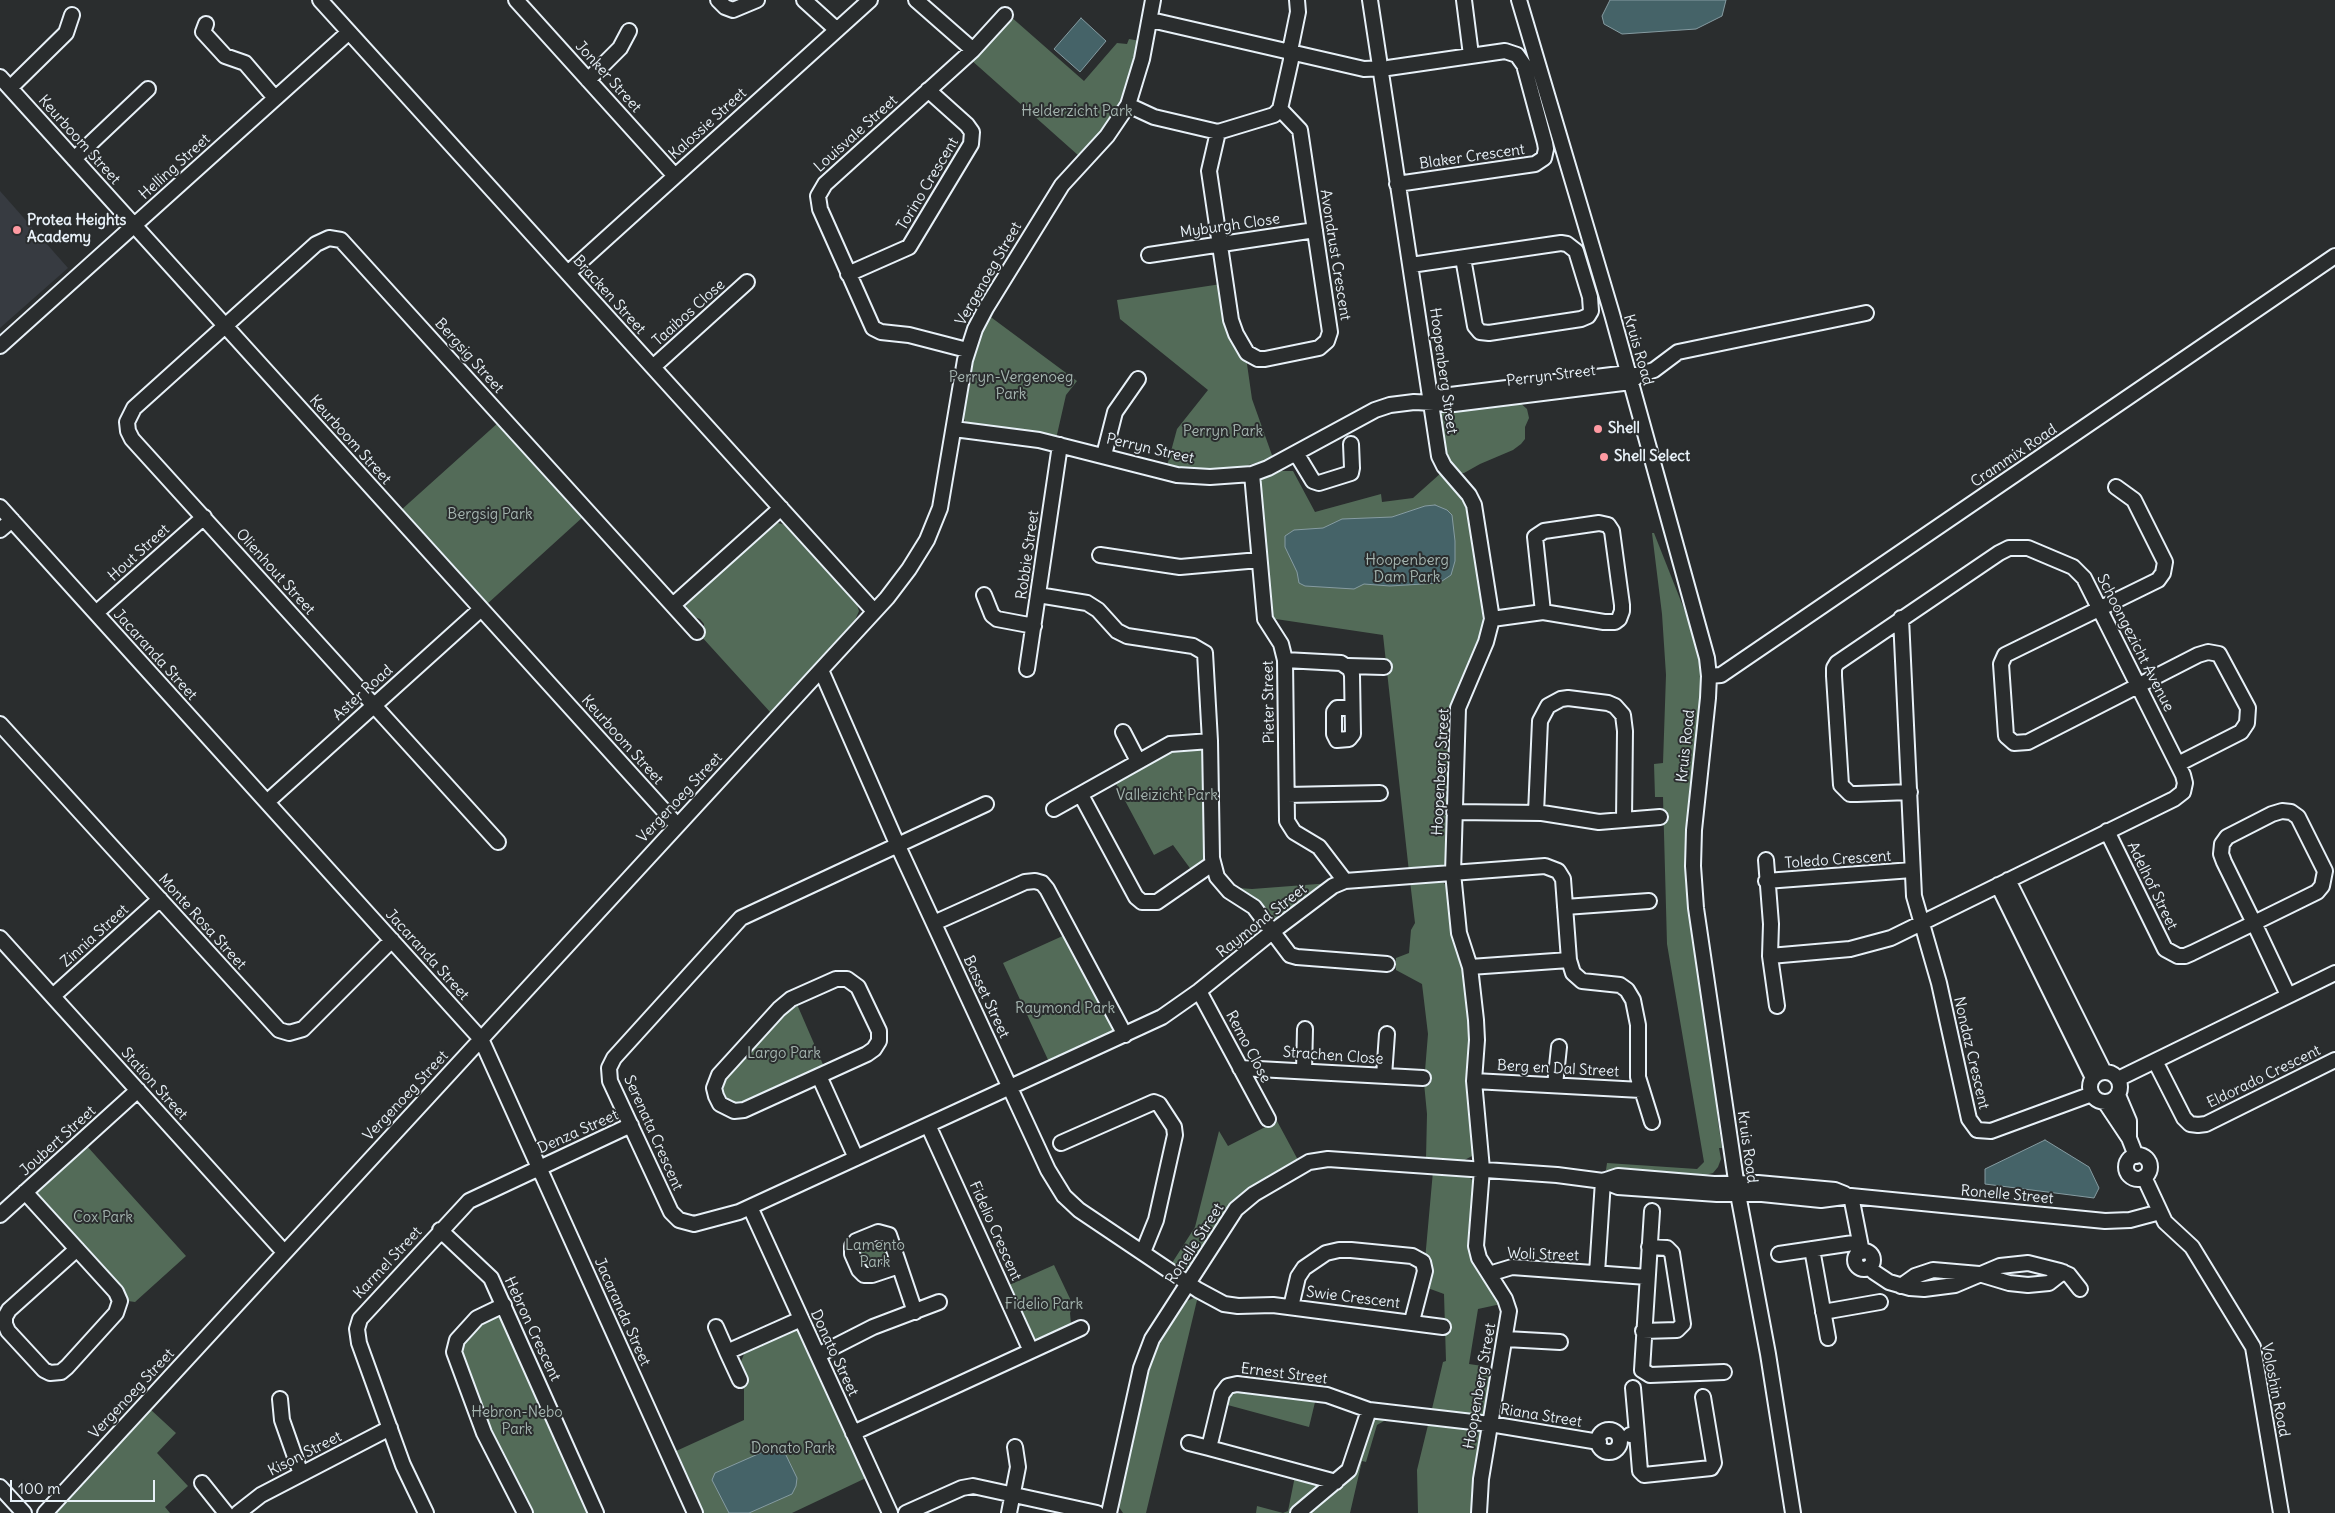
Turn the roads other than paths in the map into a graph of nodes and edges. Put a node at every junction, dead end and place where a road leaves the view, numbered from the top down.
1 (320, 0) edge
2 (516, 0) edge
3 (718, 0) edge
4 (757, 0) edge
5 (804, 0) edge
6 (870, 0) edge
7 (916, 0) edge
8 (1153, 0) edge
9 (1297, 0) edge
10 (1370, 0) edge
11 (1464, 0) edge
12 (1519, 0) edge
13 (72, 15) dead end
14 (1005, 15) dead end
15 (1151, 20) junction
16 (206, 24) dead end
17 (837, 30) junction
18 (629, 31) dead end
19 (349, 32) junction
20 (973, 50) junction
21 (1290, 52) junction
22 (1471, 55) junction
23 (1382, 68) junction
24 (0, 77) edge
25 (588, 80) junction
26 (10, 88) junction
27 (148, 89) dead end
28 (928, 90) junction
29 (275, 98) junction
30 (1128, 105) junction
31 (1280, 109) junction
32 (1218, 132) junction
33 (74, 159) junction
34 (674, 176) junction
35 (1397, 184) junction
36 (134, 226) junction
37 (1315, 230) junction
38 (1220, 244) junction
39 (1149, 255) dead end
40 (2335, 256) edge
41 (1463, 258) junction
42 (1411, 265) junction
43 (568, 273) junction
44 (848, 274) junction
45 (747, 282) dead end
46 (1866, 312) dead end
47 (226, 327) junction
48 (0, 346) edge
49 (967, 350) junction
50 (653, 367) junction
51 (1632, 377) junction
52 (1138, 379) dead end
53 (1431, 400) junction
54 (954, 429) junction
55 (1351, 444) dead end
56 (1060, 445) junction
57 (1296, 452) junction
58 (1104, 456) junction
59 (1252, 474) junction
60 (2116, 487) dead end
61 (0, 507) edge
62 (781, 508) junction
63 (204, 517) junction
64 (12, 520) junction
65 (0, 530) edge
66 (1100, 555) dead end
67 (1259, 560) junction
68 (984, 595) dead end
69 (1038, 595) junction
70 (673, 605) junction
71 (2099, 608) junction
72 (481, 609) junction
73 (874, 612) junction
74 (1544, 612) junction
75 (96, 613) junction
76 (1901, 618) junction
77 (1492, 619) junction
78 (1034, 626) junction
79 (697, 632) dead end
80 (1285, 660) junction
81 (1348, 666) junction
82 (1384, 667) dead end
83 (1027, 669) dead end
84 (821, 670) junction
85 (1709, 676) junction
86 (2138, 686) junction
87 (374, 705) junction
88 (1352, 708) dead end
89 (0, 724) edge
90 (1123, 732) dead end
91 (1210, 741) junction
92 (1138, 761) junction
93 (2178, 764) junction
94 (1910, 792) junction
95 (1380, 793) dead end
96 (1081, 795) junction
97 (1286, 795) junction
98 (267, 802) junction
99 (986, 804) dead end
100 (1054, 809) dead end
101 (1454, 812) junction
102 (1536, 813) junction
103 (1660, 817) dead end
104 (1624, 820) junction
105 (677, 825) junction
106 (2107, 831) junction
107 (498, 842) dead end
108 (898, 846) junction
109 (1766, 860) dead end
110 (1212, 864) junction
111 (1912, 870) junction
112 (1453, 873) junction
113 (1345, 881) junction
114 (1766, 881) junction
115 (2003, 883) junction
116 (160, 900) junction
117 (1648, 901) dead end
118 (1565, 907) junction
119 (1922, 922) junction
120 (934, 923) junction
121 (2254, 923) junction
122 (1272, 932) junction
123 (0, 938) edge
124 (392, 940) junction
125 (1770, 956) junction
126 (1568, 960) junction
127 (1387, 964) dead end
128 (1470, 967) junction
129 (2335, 973) edge
130 (1199, 991) junction
131 (2288, 995) junction
132 (53, 996) junction
133 (1777, 1006) dead end
134 (1305, 1029) dead end
135 (1125, 1034) junction
136 (1387, 1034) dead end
137 (481, 1039) junction
138 (1559, 1048) dead end
139 (2335, 1060) edge
140 (2155, 1061) junction
141 (1240, 1068) junction
142 (1304, 1071) junction
143 (2098, 1075) junction
144 (819, 1076) junction
145 (1384, 1076) junction
146 (1423, 1078) dead end
147 (2118, 1079) junction
148 (1474, 1081) junction
149 (1555, 1086) junction
150 (1010, 1088) junction
151 (138, 1090) junction
152 (1640, 1090) junction
153 (2092, 1094) junction
154 (2118, 1095) junction
155 (2105, 1102) junction
156 (1268, 1119) dead end
157 (1652, 1122) dead end
158 (631, 1125) junction
159 (928, 1125) junction
160 (2129, 1138) junction
161 (1061, 1143) dead end
162 (856, 1158) junction
163 (538, 1167) junction
164 (1482, 1169) junction
165 (1603, 1181) junction
166 (1737, 1189) junction
167 (26, 1192) junction
168 (1851, 1196) junction
169 (750, 1207) junction
170 (1652, 1211) dead end
171 (2160, 1212) junction
172 (0, 1215) edge
173 (440, 1230) junction
174 (1650, 1247) junction
175 (1861, 1247) junction
176 (77, 1249) junction
177 (1812, 1249) junction
178 (284, 1252) junction
179 (1143, 1252) junction
180 (1779, 1254) dead end
181 (899, 1266) dead end
182 (2063, 1272) junction
183 (1596, 1273) junction
184 (1489, 1274) junction
185 (1979, 1274) junction
186 (1647, 1277) junction
187 (1189, 1283) junction
188 (2080, 1289) dead end
189 (940, 1302) dead end
190 (1880, 1302) dead end
191 (504, 1305) junction
192 (1291, 1307) junction
193 (915, 1312) junction
194 (1823, 1312) junction
195 (801, 1319) junction
196 (1412, 1321) junction
197 (716, 1327) dead end
198 (1443, 1327) dead end
199 (1081, 1328) dead end
200 (1643, 1332) junction
201 (1828, 1338) dead end
202 (1506, 1339) junction
203 (1560, 1342) dead end
204 (1031, 1351) junction
205 (727, 1352) junction
206 (818, 1355) junction
207 (1724, 1372) dead end
208 (740, 1380) dead end
209 (1633, 1388) dead end
210 (1703, 1397) dead end
211 (280, 1399) dead end
212 (1368, 1410) junction
213 (1490, 1424) junction
214 (390, 1428) junction
215 (853, 1433) junction
216 (1637, 1434) junction
217 (1189, 1443) dead end
218 (1014, 1447) dead end
219 (1209, 1448) junction
220 (301, 1474) junction
221 (1336, 1482) junction
222 (202, 1483) dead end
223 (0, 1487) edge
224 (1013, 1494) junction
225 (24, 1513) edge
226 (45, 1513) edge
227 (226, 1513) edge
228 (238, 1513) edge
229 (426, 1513) edge
230 (525, 1513) edge
231 (596, 1513) edge
232 (695, 1513) edge
233 (890, 1513) edge
234 (906, 1513) edge
235 (1009, 1513) edge
236 (1097, 1513) edge
237 (1109, 1513) edge
238 (1298, 1513) edge
239 (1479, 1513) edge
240 (1793, 1513) edge
241 (2281, 1513) edge

1 - 19 street, Bracken Street
2 - 25 street, Jonker Street
3 - 4 street
5 - 17 street
6 - 17 street, Kalossie Street
7 - 20 street
8 - 15 street, Vergenoeg Street
9 - 21 street
10 - 23 street, Hoopenberg Street
11 - 22 street
12 - 51 street, Kruis Road
13 - 26 street
14 - 20 street, Louisvale Street
15 - 21 street
15 - 30 street, Vergenoeg Street
16 - 29 street
17 - 34 street, Kalossie Street
18 - 25 street
19 - 29 street, Helling Street
19 - 43 street, Bracken Street
20 - 28 street, Louisvale Street
21 - 23 street
21 - 31 street
22 - 23 street, Blaker Crescent
22 - 35 street, Blaker Crescent
23 - 35 street, Hoopenberg Street
24 - 26 street, Keurboom Street
25 - 34 street, Jonker Street
26 - 33 street, Keurboom Street
27 - 33 street
28 - 44 street, Louisvale Street
28 - 44 street, Torino Crescent
29 - 36 street, Helling Street
30 - 32 street
30 - 49 street, Vergenoeg Street
31 - 32 street
31 - 37 street, Avondrust Crescent
32 - 38 street, Avondrust Crescent
33 - 36 street, Keurboom Street
34 - 43 street, Kalossie Street
35 - 42 street, Hoopenberg Street
36 - 47 street, Keurboom Street
36 - 48 street, Helling Street
37 - 38 street, Myburgh Close
37 - 38 street, Avondrust Crescent
38 - 39 street, Myburgh Close
40 - 85 street, Crammix Road
41 - 41 street
41 - 42 street
42 - 53 street, Hoopenberg Street
43 - 50 street, Bracken Street
44 - 49 street, Louisvale Street
45 - 50 street, Taaibos Close
46 - 51 street, Perryn Street
47 - 63 street, Olienhout Street
47 - 70 street, Bergsig Street
47 - 72 street, Keurboom Street
49 - 54 street, Vergenoeg Street
50 - 62 street, Bracken Street
51 - 53 street, Perryn Street
51 - 85 street, Kruis Road
52 - 58 street
53 - 57 street, Perryn Street
53 - 77 street, Hoopenberg Street
54 - 56 street, Perryn Street
54 - 73 street, Vergenoeg Street
55 - 57 street
56 - 58 street, Perryn Street
56 - 69 street, Robbie Street
57 - 59 street, Perryn Street
58 - 59 street, Perryn Street
59 - 67 street, Pieter Street
60 - 71 street
61 - 64 street, Jacaranda Street
62 - 70 street
62 - 73 street, Bracken Street
63 - 75 street, Hout Street
63 - 87 street, Olienhout Street
64 - 65 street
64 - 75 street, Jacaranda Street
66 - 67 street
67 - 80 street, Pieter Street
68 - 78 street
69 - 78 street, Robbie Street
69 - 91 street
70 - 79 street, Bergsig Street
71 - 76 street, Schoongezicht Avenue
71 - 86 street, Schoongezicht Avenue
71 - 86 street
72 - 87 street, Aster Road
72 - 105 street, Keurboom Street
73 - 84 street, Vergenoeg Street
74 - 74 street
74 - 77 street
75 - 98 street, Jacaranda Street
76 - 94 street
76 - 94 street, Schoongezicht Avenue
77 - 101 street, Hoopenberg Street
78 - 83 street, Robbie Street
80 - 81 street
80 - 97 street, Pieter Street
81 - 82 street
81 - 88 street
84 - 105 street, Vergenoeg Street
84 - 108 street, Basset Street
85 - 166 street, Kruis Road
86 - 93 street, Schoongezicht Avenue
86 - 93 street
87 - 98 street, Aster Road
87 - 107 street, Olienhout Street
89 - 116 street, Monte Rosa Street
90 - 92 street
91 - 92 street
91 - 110 street
92 - 96 street
93 - 106 street, Schoongezicht Avenue
94 - 111 street
95 - 97 street
96 - 100 street
96 - 110 street
97 - 113 street, Pieter Street
98 - 124 street, Jacaranda Street
99 - 108 street, Serenata Crescent
101 - 102 street
101 - 112 street, Hoopenberg Street
102 - 104 street
102 - 104 street
103 - 104 street
105 - 137 street, Vergenoeg Street
106 - 115 street, Schoongezicht Avenue
106 - 121 street, Adelhof Street
108 - 120 street, Basset Street
108 - 158 street, Serenata Crescent
109 - 114 street, Toledo Crescent
110 - 122 street
111 - 114 street, Toledo Crescent
111 - 119 street
112 - 113 street, Raymond Street
112 - 118 street, Raymond Street
112 - 128 street, Hoopenberg Street
113 - 122 street, Raymond Street
114 - 125 street, Toledo Crescent
115 - 119 street, Schoongezicht Avenue
115 - 143 street
116 - 124 street, Monte Rosa Street
116 - 132 street, Zinnia Street
117 - 118 street
118 - 126 street
119 - 125 street
119 - 153 street, Nondaz Crescent
120 - 135 street
120 - 150 street, Basset Street
121 - 121 street
121 - 131 street
122 - 127 street
122 - 130 street, Raymond Street
123 - 132 street, Station Street
124 - 137 street, Jacaranda Street
125 - 133 street, Toledo Crescent
126 - 128 street
126 - 152 street, Berg en Dal Street
128 - 148 street, Hoopenberg Street
129 - 131 street
130 - 135 street, Raymond Street
130 - 141 street, Remo Close
131 - 140 street
132 - 151 street, Station Street
134 - 142 street
135 - 150 street, Raymond Street
136 - 145 street
137 - 163 street, Jacaranda Street
137 - 178 street, Vergenoeg Street
138 - 149 street
139 - 140 street, Eldorado Crescent
140 - 147 street
141 - 142 street, Strachen Close
141 - 156 street, Remo Close
142 - 145 street, Strachen Close
143 - 147 street
143 - 153 street
144 - 144 street
144 - 162 street
145 - 146 street, Strachen Close
147 - 154 street
148 - 149 street, Berg en Dal Street
148 - 164 street, Hoopenberg Street
149 - 152 street, Berg en Dal Street
150 - 159 street, Serenata Crescent
150 - 179 street, Basset Street
151 - 167 street, Joubert Street
151 - 178 street, Station Street
152 - 157 street, Berg en Dal Street
153 - 155 street
154 - 155 street
154 - 160 street
155 - 160 street
158 - 163 street, Denza Street
158 - 169 street, Serenata Crescent
159 - 162 street, Serenata Crescent
159 - 204 street, Fidelio Crescent
160 - 171 street
161 - 179 street
162 - 169 street, Serenata Crescent
163 - 173 street, Karmel Street
163 - 232 street, Jacaranda Street
164 - 165 street, Ronelle Street
164 - 184 street, Hoopenberg Street
164 - 187 street, Ronelle Street
165 - 166 street, Ronelle Street
165 - 183 street, Woli Street
166 - 168 street, Ronelle Street
166 - 240 street, Kruis Road
167 - 172 street, Joubert Street
167 - 176 street
168 - 171 street, Ronelle Street
168 - 175 street
169 - 195 street, Donato Street
170 - 174 street
171 - 241 street, Voloshin Road
173 - 191 street, Hebron Crescent
173 - 214 street, Karmel Street
174 - 186 street
174 - 200 street
175 - 177 street
175 - 185 street
176 - 176 street
177 - 180 street
177 - 194 street
178 - 226 street, Vergenoeg Street
179 - 187 street, Basset Street
181 - 193 street
182 - 185 street
182 - 185 street
182 - 188 street
183 - 184 street, Woli Street
183 - 186 street, Woli Street
184 - 202 street, Hoopenberg Street
186 - 200 street
187 - 192 street, Swie Crescent
187 - 237 street, Ronelle Street
189 - 193 street
190 - 194 street
191 - 230 street
191 - 231 street, Hebron Crescent
192 - 196 street, Swie Crescent
192 - 196 street, Swie Crescent
193 - 206 street
194 - 201 street
195 - 205 street
195 - 206 street, Donato Street
196 - 198 street, Swie Crescent
197 - 205 street
199 - 204 street
200 - 207 street
202 - 203 street
202 - 213 street, Hoopenberg Street
204 - 215 street
205 - 208 street
206 - 215 street, Donato Street
209 - 216 street
210 - 216 street
211 - 220 street
212 - 213 street, Riana Street
212 - 219 street, Ernest Street
212 - 221 street
213 - 216 street, Riana Street
213 - 239 street, Hoopenberg Street
214 - 220 street, Kison Street
214 - 229 street, Karmel Street
215 - 233 street, Donato Street
217 - 219 street
218 - 224 street
219 - 221 street
220 - 228 street, Kison Street
221 - 238 street
222 - 227 street
223 - 225 street
224 - 234 street
224 - 235 street
224 - 236 street

